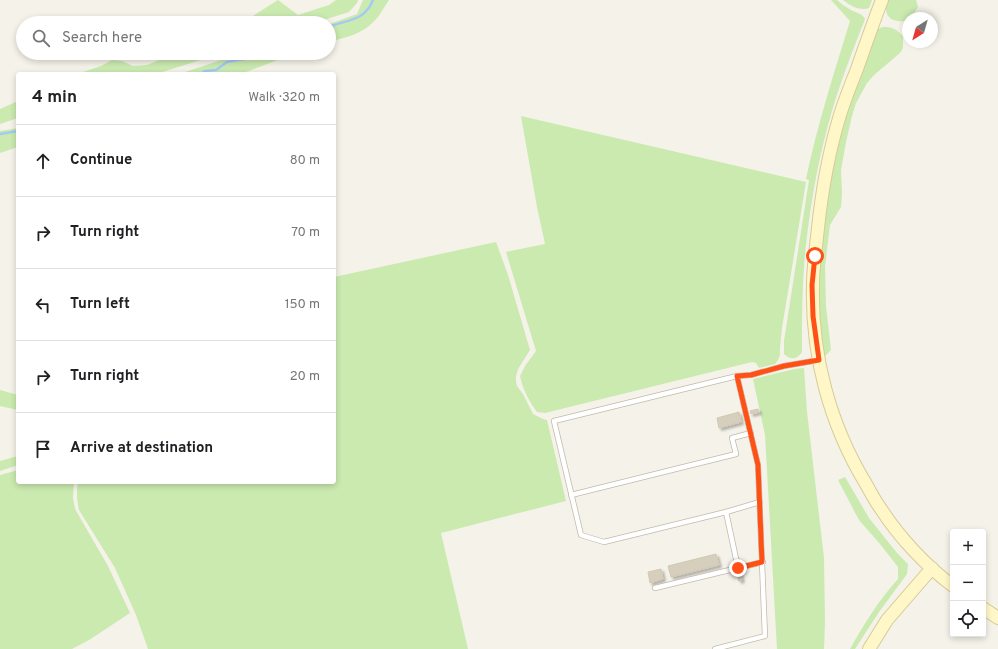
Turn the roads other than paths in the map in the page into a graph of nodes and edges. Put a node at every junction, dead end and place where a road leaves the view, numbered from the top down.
1 (882, 0) edge
2 (819, 360) junction
3 (737, 376) junction
4 (751, 433) junction
5 (571, 495) junction
6 (760, 502) junction
7 (726, 512) junction
8 (762, 562) junction
9 (738, 568) junction
10 (932, 568) junction
11 (950, 583) edge
12 (655, 588) dead end
13 (986, 610) edge
14 (998, 618) edge
15 (715, 649) edge
16 (869, 649) edge

1 - 2 main road
2 - 3 lane
2 - 10 main road
3 - 4 lane
3 - 5 lane
4 - 5 lane
4 - 6 lane
5 - 7 lane
6 - 7 lane
6 - 8 lane
7 - 9 lane
8 - 9 lane
8 - 15 lane
9 - 12 lane
10 - 11 main road
10 - 16 main road
13 - 14 main road

